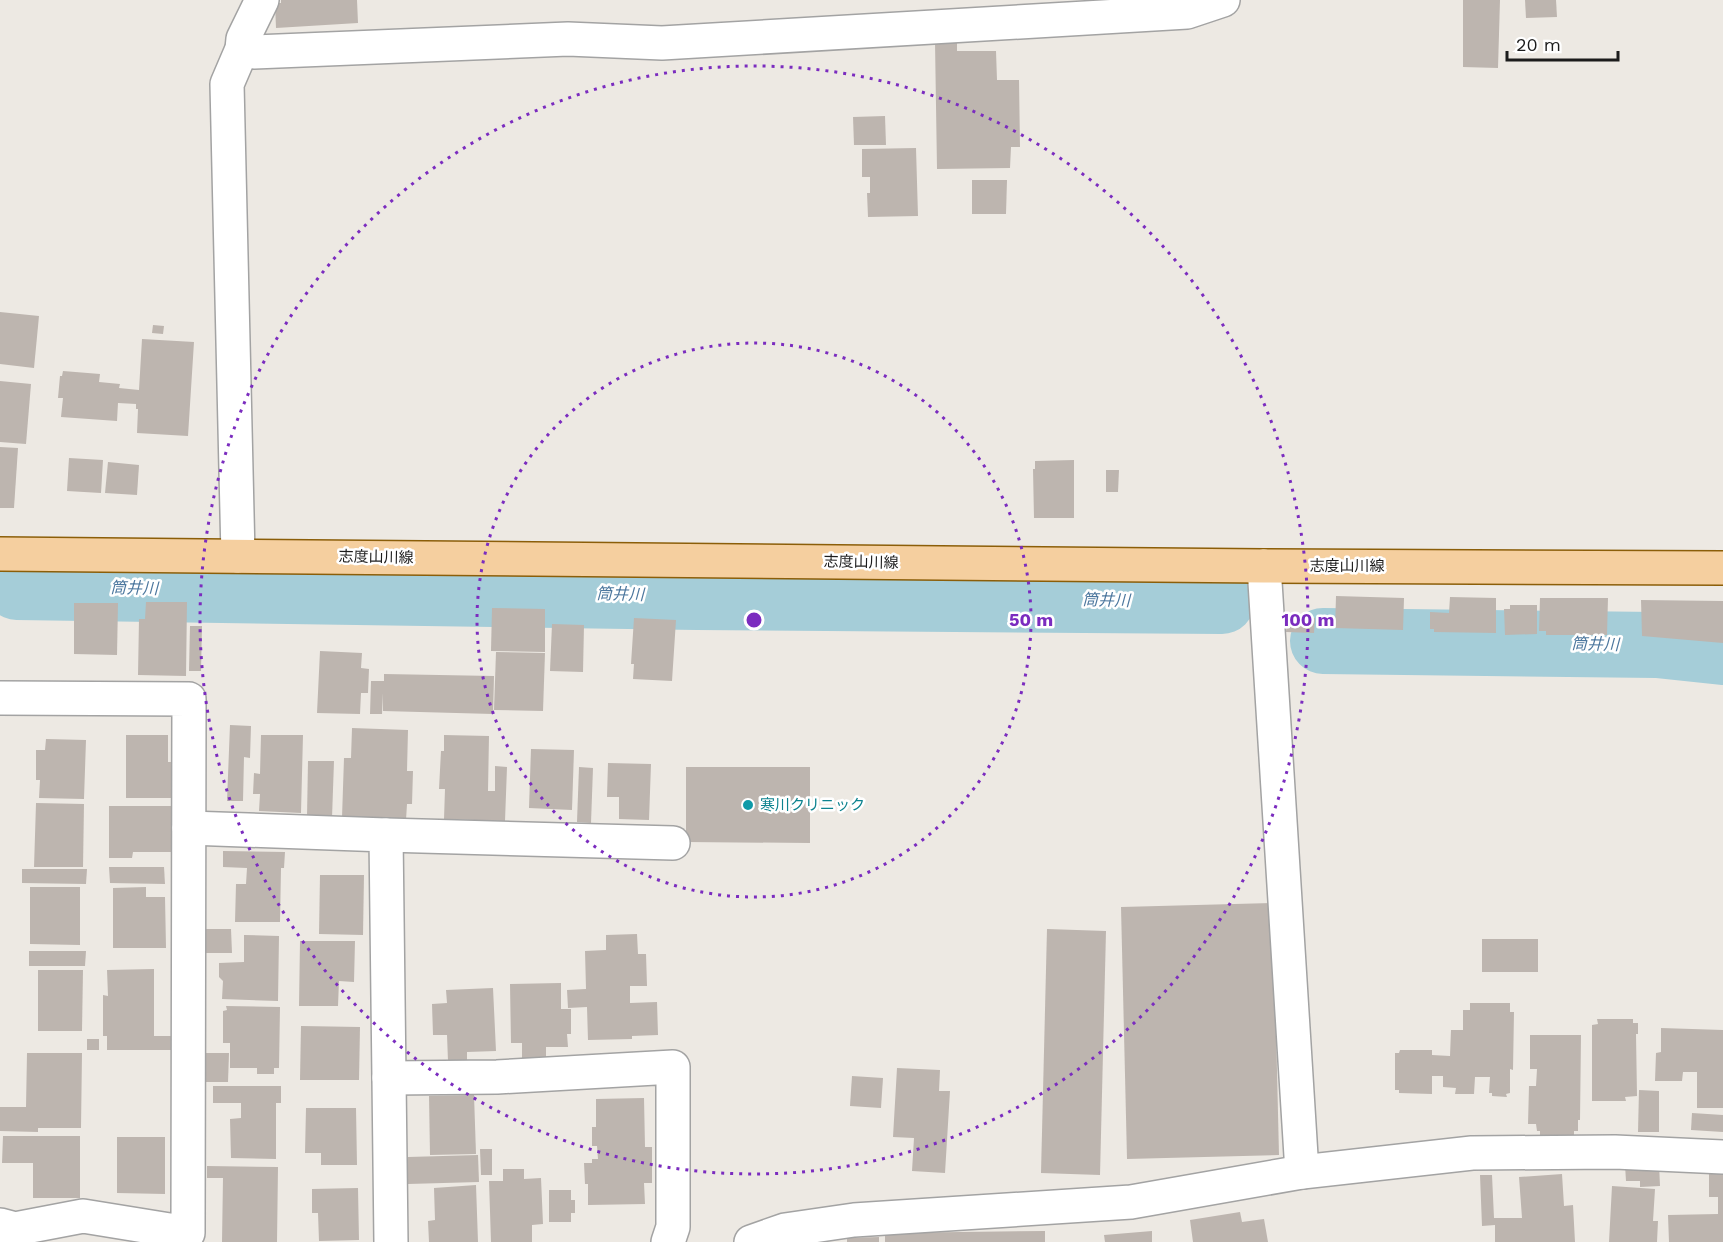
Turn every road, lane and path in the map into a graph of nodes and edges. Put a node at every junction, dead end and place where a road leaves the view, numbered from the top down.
1 (262, 0) edge
2 (1223, 0) edge
3 (242, 49) junction
4 (0, 554) edge
5 (238, 556) junction
6 (1264, 568) junction
7 (1723, 568) edge
8 (0, 698) edge
9 (189, 828) junction
10 (386, 835) junction
11 (673, 843) dead end
12 (389, 1077) junction
13 (1723, 1156) edge
14 (1302, 1172) junction
15 (0, 1225) edge
16 (391, 1242) edge
17 (668, 1242) edge
18 (751, 1242) edge

1 - 3 street
2 - 3 street
3 - 5 street
4 - 5 main road, 志度山川線
5 - 6 main road, 志度山川線
6 - 7 main road, 志度山川線
6 - 14 street
8 - 9 street
9 - 10 street
9 - 15 street
10 - 11 street
10 - 12 street
12 - 16 street
12 - 17 street
13 - 14 street
14 - 18 street

